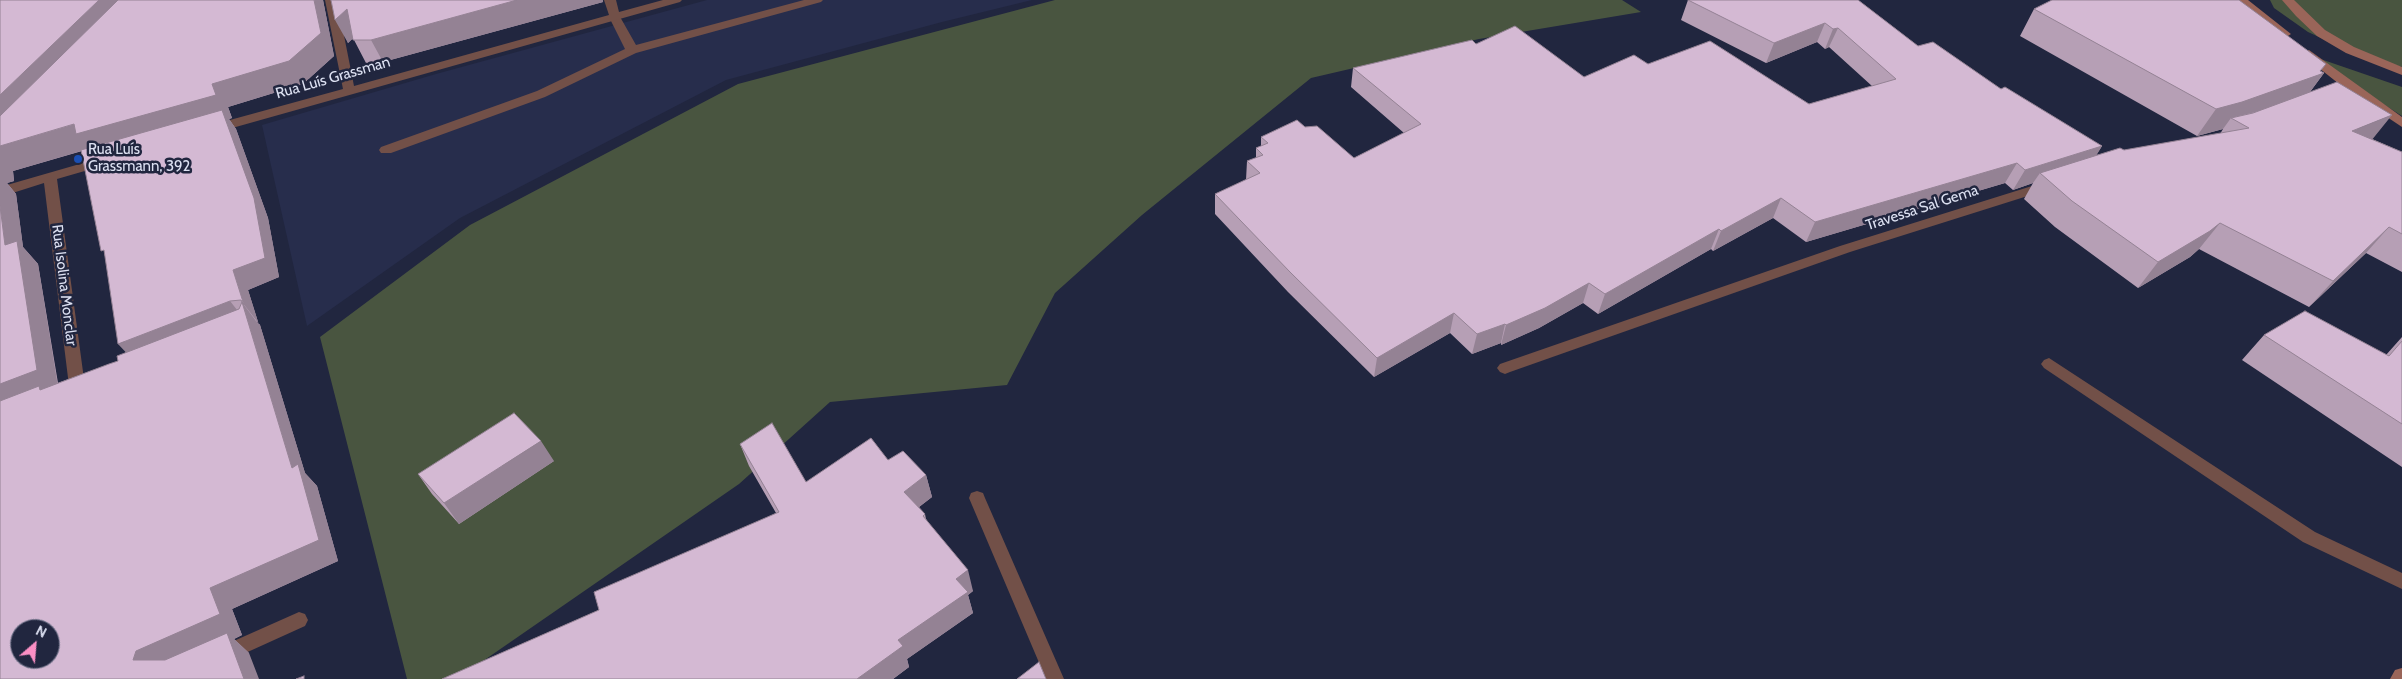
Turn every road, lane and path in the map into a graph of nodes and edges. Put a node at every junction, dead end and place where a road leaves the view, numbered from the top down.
1 (331, 0) edge
2 (610, 0) edge
3 (676, 0) edge
4 (818, 0) edge
5 (2241, 0) edge
6 (2288, 0) edge
7 (615, 17) junction
8 (632, 50) junction
9 (2402, 71) edge
10 (2352, 88) junction
11 (349, 90) junction
12 (2334, 95) edge
13 (2402, 124) edge
14 (200, 133) edge
15 (386, 150) dead end
16 (116, 157) edge
17 (50, 176) junction
18 (2064, 180) edge
19 (0, 192) edge
20 (2049, 364) dead end
21 (1505, 368) dead end
22 (96, 387) edge
23 (78, 394) junction
24 (61, 401) edge
25 (977, 498) dead end
26 (2402, 581) edge
27 (299, 620) dead end
28 (212, 659) edge
29 (2402, 676) edge
30 (1055, 679) edge
31 (2399, 679) edge

1 - 11 street
2 - 7 street
3 - 7 street, Rua Luís Grassman
4 - 8 street
5 - 10 main road
6 - 9 main road
7 - 8 street
7 - 11 street, Rua Luís Grassman
8 - 15 street
10 - 12 street
10 - 13 main road
11 - 14 street, Rua Luís Grassman
16 - 17 street
17 - 19 street
17 - 23 street, Rua Isolina Monclar
18 - 21 street, Travessa Sal Gema
20 - 26 street
22 - 23 street
23 - 24 street
25 - 30 street
27 - 28 street
29 - 31 main road

